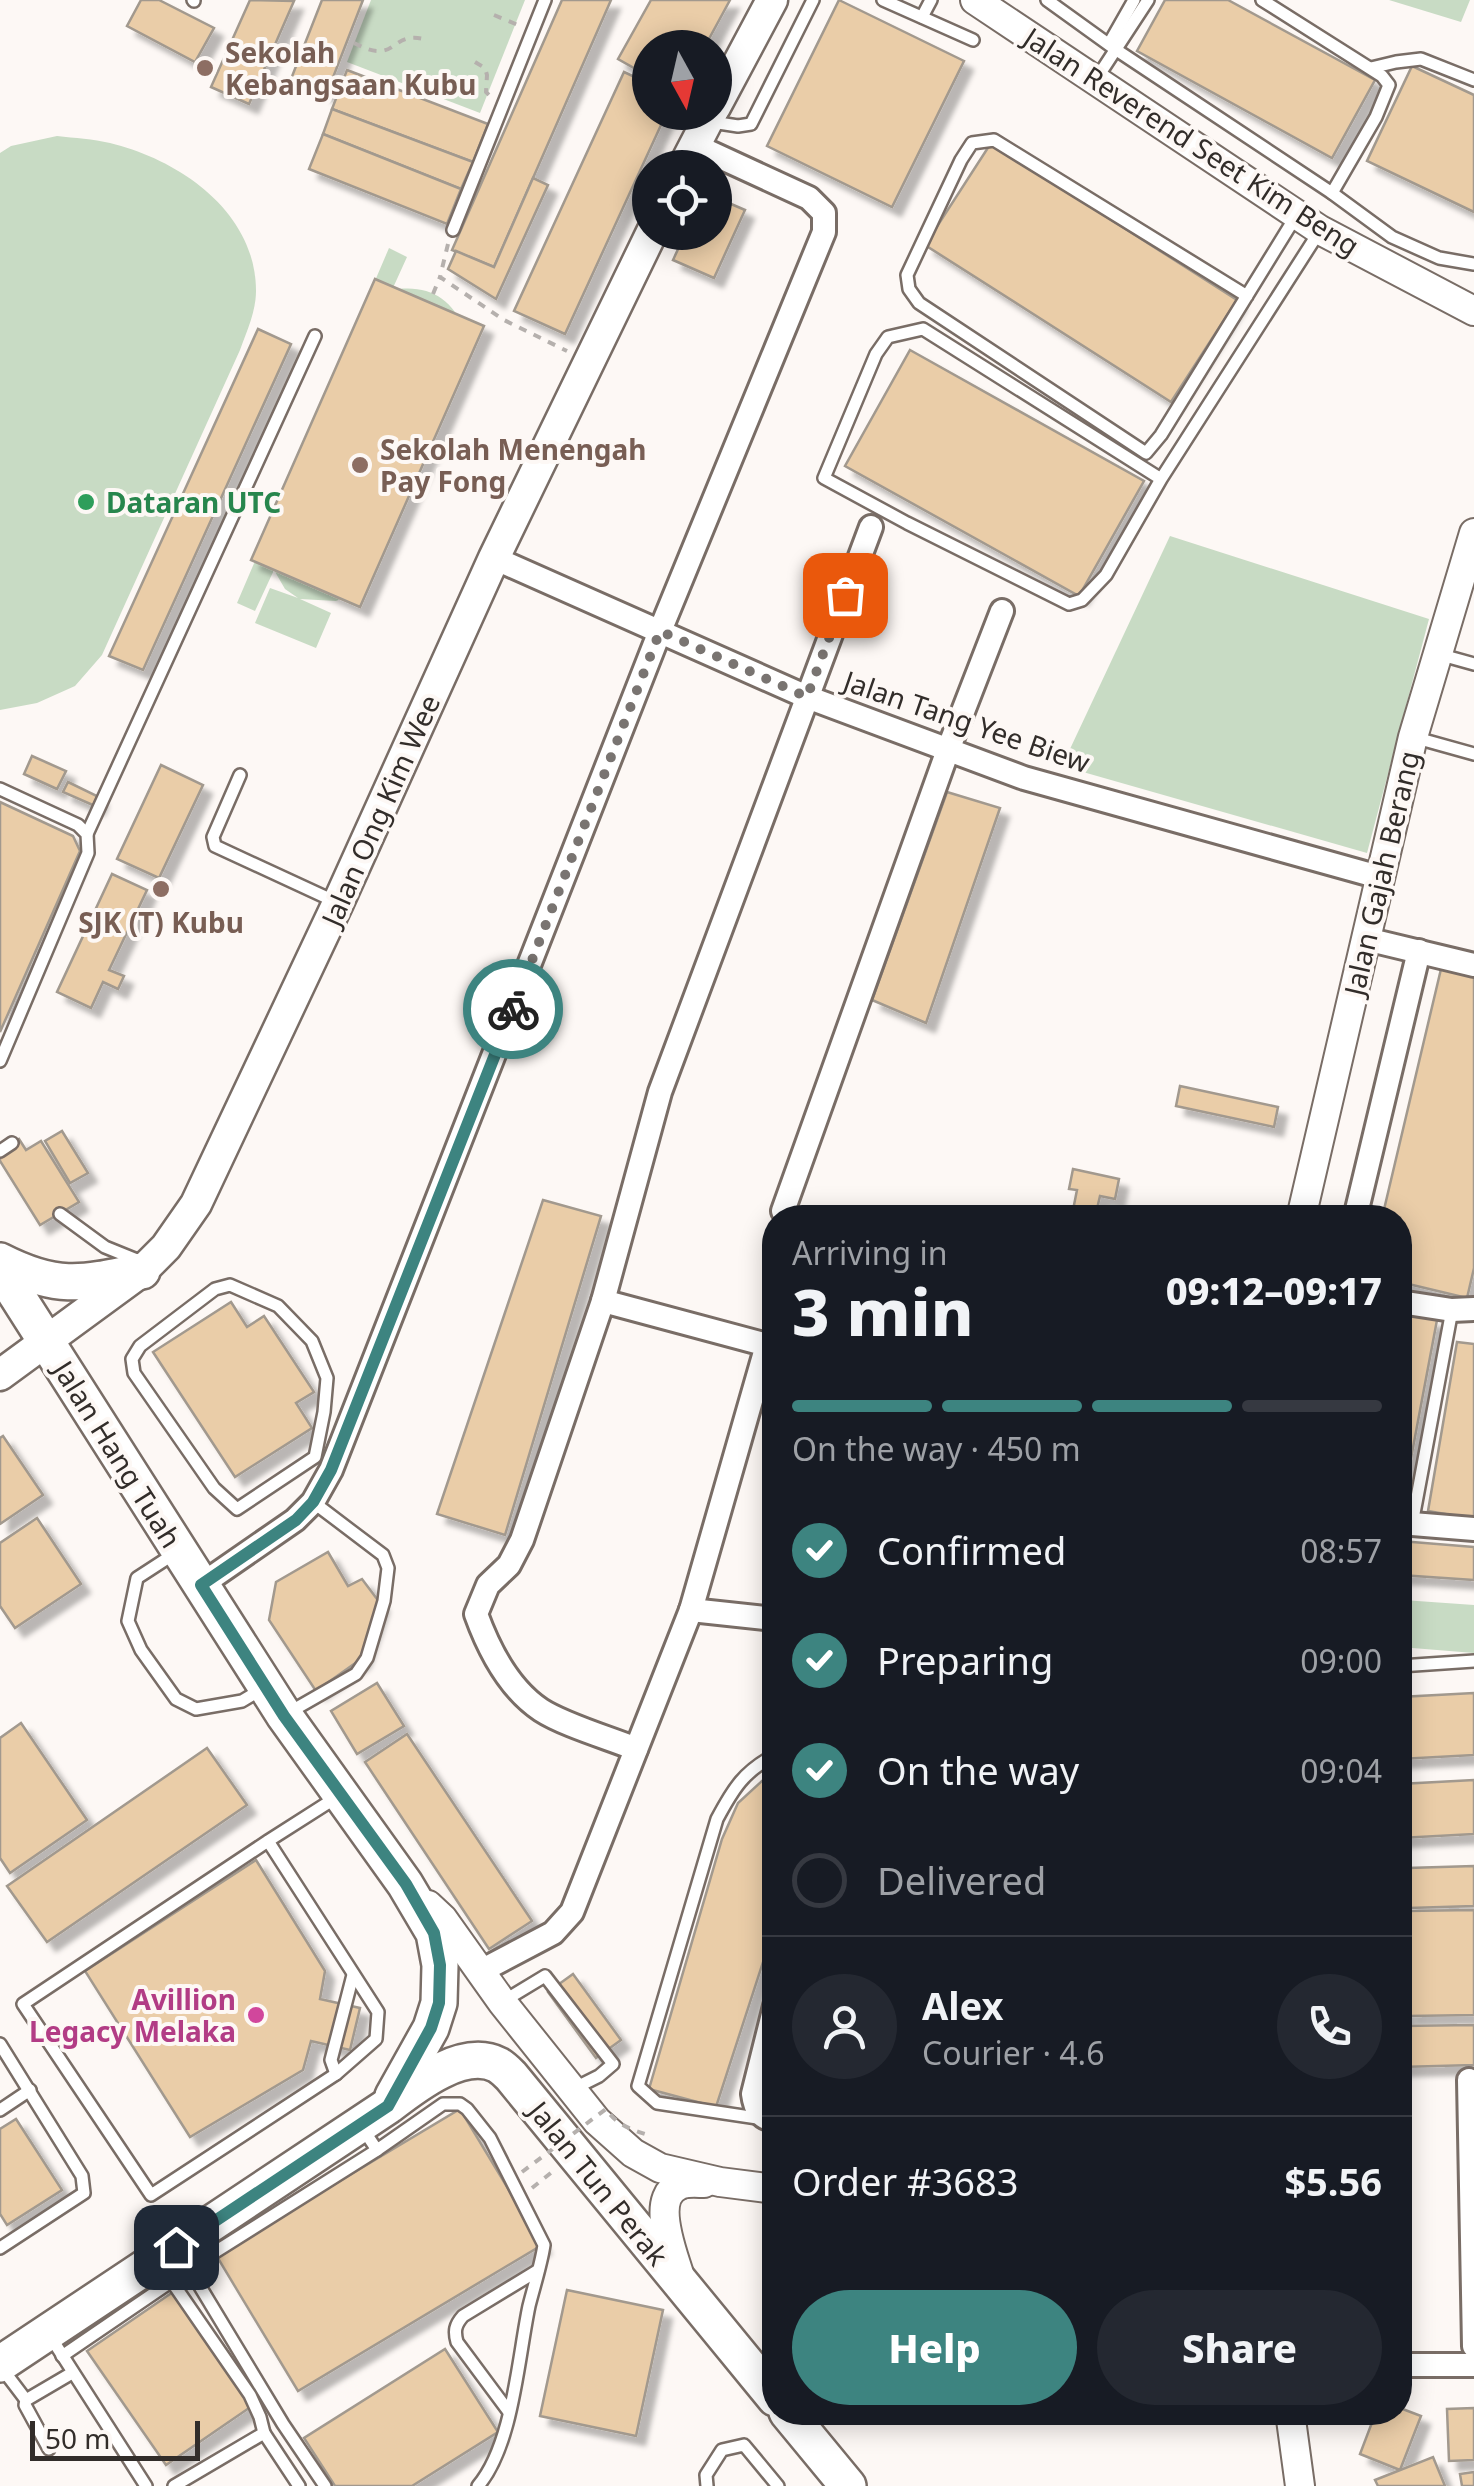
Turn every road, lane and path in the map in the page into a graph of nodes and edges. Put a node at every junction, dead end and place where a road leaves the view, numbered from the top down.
1 (545, 0) edge
2 (772, 0) edge
3 (812, 0) edge
4 (883, 0) edge
5 (931, 0) edge
6 (975, 0) edge
7 (1046, 0) edge
8 (1134, 0) edge
9 (1148, 0) edge
10 (1262, 0) edge
11 (494, 16) dead end
12 (922, 17) junction
13 (532, 31) junction
14 (424, 38) dead end
15 (973, 40) dead end
16 (354, 44) dead end
17 (1112, 47) junction
18 (475, 62) dead end
19 (1370, 68) junction
20 (1474, 80) edge
21 (1095, 81) junction
22 (504, 102) junction
23 (702, 131) edge
24 (1332, 193) junction
25 (1309, 222) junction
26 (452, 230) joint
27 (643, 250) edge
28 (1474, 264) edge
29 (440, 277) junction
30 (1412, 278) junction
31 (1474, 289) edge
32 (433, 294) dead end
33 (1247, 296) junction
34 (1474, 311) edge
35 (315, 336) dead end
36 (590, 361) junction
37 (1160, 479) junction
38 (871, 527) dead end
39 (1474, 533) edge
40 (494, 558) junction
41 (1002, 611) dead end
42 (660, 631) junction
43 (1438, 654) junction
44 (1474, 664) edge
45 (807, 697) junction
46 (1413, 737) junction
47 (948, 750) junction
48 (1474, 754) edge
49 (240, 775) dead end
50 (0, 790) edge
51 (87, 834) junction
52 (1379, 877) junction
53 (338, 903) junction
54 (1366, 939) junction
55 (1420, 952) junction
56 (1474, 964) edge
57 (0, 1062) edge
58 (12, 1143) dead end
59 (0, 1151) edge
60 (785, 1205) edge
61 (1304, 1205) edge
62 (1359, 1205) edge
63 (60, 1214) dead end
64 (0, 1261) edge
65 (145, 1268) junction
66 (0, 1269) edge
67 (603, 1301) junction
68 (1412, 1304) edge
69 (1463, 1310) edge
70 (47, 1341) junction
71 (762, 1343) edge
72 (0, 1375) edge
73 (762, 1375) edge
74 (323, 1464) junction
75 (1412, 1501) edge
76 (313, 1502) junction
77 (1412, 1524) edge
78 (1474, 1529) edge
79 (179, 1550) junction
80 (201, 1585) junction
81 (691, 1610) junction
82 (762, 1618) edge
83 (1474, 1661) edge
84 (1412, 1665) edge
85 (275, 1701) junction
86 (636, 1749) junction
87 (762, 1761) edge
88 (340, 1795) junction
89 (268, 1840) junction
90 (406, 1884) junction
91 (481, 1971) junction
92 (353, 1974) junction
93 (502, 2002) junction
94 (0, 2044) edge
95 (762, 2058) edge
96 (336, 2074) junction
97 (1471, 2080) edge
98 (30, 2090) junction
99 (571, 2090) junction
100 (0, 2110) edge
101 (762, 2114) edge
102 (762, 2119) edge
103 (375, 2127) junction
104 (645, 2134) dead end
105 (556, 2170) dead end
106 (522, 2172) dead end
107 (542, 2180) dead end
108 (720, 2182) junction
109 (762, 2187) edge
110 (0, 2248) edge
111 (173, 2264) junction
112 (538, 2272) junction
113 (683, 2285) junction
114 (55, 2344) junction
115 (1474, 2346) edge
116 (0, 2364) edge
117 (1412, 2364) edge
118 (1474, 2366) edge
119 (72, 2373) junction
120 (762, 2382) edge
121 (26, 2400) junction
122 (509, 2412) junction
123 (798, 2425) edge
124 (1296, 2425) edge
125 (264, 2433) junction
126 (49, 2449) dead end
127 (146, 2486) edge
128 (174, 2486) edge
129 (298, 2486) edge
130 (325, 2486) edge
131 (478, 2486) edge
132 (708, 2486) edge
133 (778, 2486) edge
134 (848, 2486) edge
135 (1300, 2486) edge

1 - 13 lane
2 - 23 main road
3 - 23 lane
4 - 12 lane
5 - 12 lane
6 - 21 street, Jalan Reverend Seet Kim Beng
7 - 17 lane
8 - 17 lane
9 - 17 lane
10 - 19 lane
11 - 13 path
12 - 15 lane
13 - 22 lane
14 - 16 path
17 - 21 lane
17 - 24 lane
18 - 22 path
19 - 20 lane
19 - 24 lane
21 - 25 street, Jalan Reverend Seet Kim Beng
22 - 26 lane
23 - 42 street
24 - 28 lane
25 - 30 street, Jalan Reverend Seet Kim Beng
25 - 33 lane
25 - 37 lane
26 - 29 path
27 - 36 main road, Jalan Ong Kim Wee
29 - 32 path
29 - 36 path
30 - 31 street, Jalan Reverend Seet Kim Beng
30 - 34 street, Jalan Reverend Seet Kim Beng
33 - 33 lane
35 - 51 lane
36 - 40 main road, Jalan Ong Kim Wee
37 - 37 lane
38 - 45 street
39 - 43 street, Jalan Gajah Berang
40 - 42 street, Jalan Tang Yee Biew
40 - 53 main road, Jalan Ong Kim Wee
41 - 47 street
42 - 45 street, Jalan Tang Yee Biew
42 - 74 street
43 - 44 lane
43 - 46 street, Jalan Gajah Berang
45 - 47 street, Jalan Tang Yee Biew
45 - 67 street
46 - 48 lane
46 - 52 street, Jalan Gajah Berang
47 - 52 street, Jalan Tang Yee Biew
47 - 60 street
49 - 53 lane
50 - 51 lane
51 - 57 lane
52 - 54 street, Jalan Gajah Berang
53 - 65 main road, Jalan Ong Kim Wee
54 - 55 street
54 - 61 street, Jalan Gajah Berang
55 - 56 street
55 - 62 street
58 - 59 lane
63 - 65 lane
64 - 65 main road
65 - 70 main road, Jalan Ong Kim Wee
66 - 70 main road, Jalan Hang Tuah
67 - 71 street
67 - 86 street
68 - 69 street
69 - 75 lane
70 - 72 main road, Jalan Ong Kim Wee
70 - 79 main road, Jalan Hang Tuah
73 - 81 street
74 - 74 lane
74 - 76 street
76 - 80 street
76 - 85 lane
77 - 78 street
79 - 80 main road, Jalan Hang Tuah
79 - 85 lane
80 - 85 main road, Jalan Hang Tuah
81 - 82 street
81 - 86 street
83 - 84 lane
85 - 88 main road, Jalan Hang Tuah
86 - 91 street
87 - 102 lane
88 - 89 lane
88 - 90 main road, Jalan Hang Tuah
89 - 92 lane
89 - 96 lane
90 - 91 street
90 - 103 main road, Jalan Hang Tuah
91 - 93 street
92 - 96 lane
92 - 96 lane
93 - 99 street
93 - 99 lane
94 - 98 lane
95 - 101 street
97 - 115 street
98 - 100 lane
98 - 110 lane
99 - 108 street
103 - 111 main road, Jalan Tun Perak
103 - 112 lane
103 - 113 main road, Jalan Tun Perak
104 - 106 path, bridge
105 - 107 path
108 - 109 street
108 - 113 street
111 - 114 main road, Jalan Tun Perak
111 - 125 lane
111 - 130 lane
112 - 122 lane
112 - 122 lane
113 - 120 main road, Jalan Tun Perak
114 - 116 main road, Jalan Tun Perak
114 - 119 lane
116 - 121 lane
117 - 118 street
119 - 121 lane
119 - 127 lane
121 - 126 lane
122 - 131 lane
123 - 134 main road
124 - 135 street
125 - 128 lane
125 - 129 lane
132 - 133 lane

